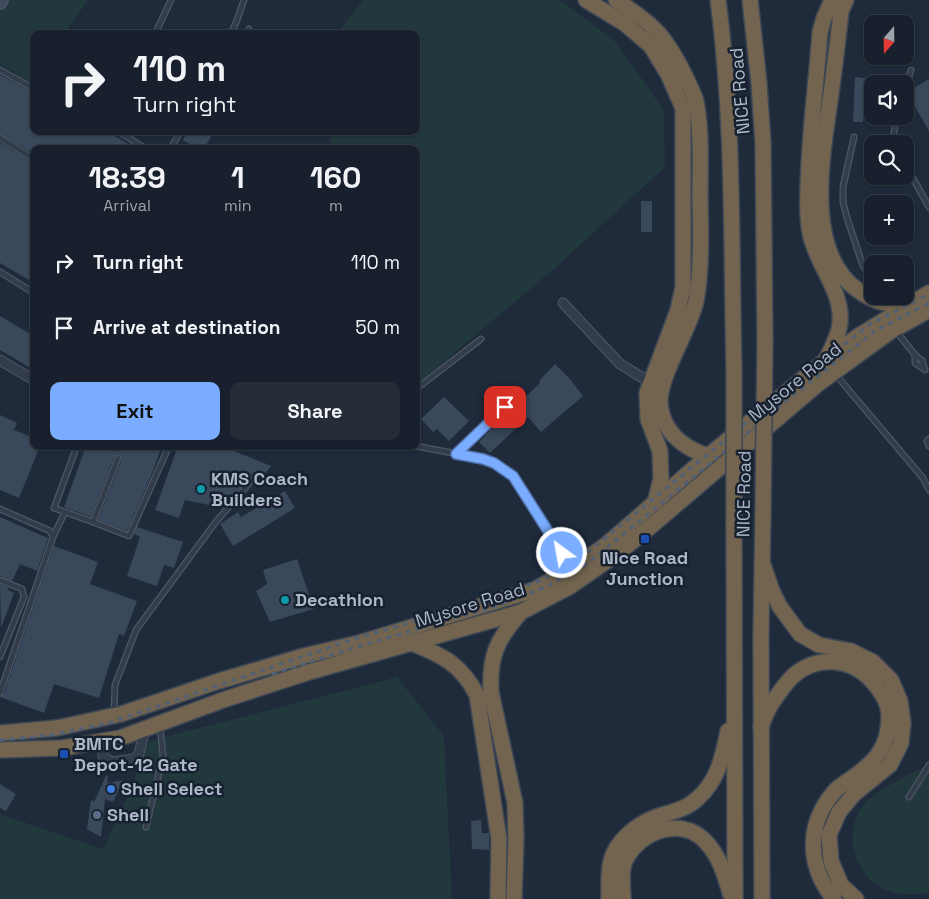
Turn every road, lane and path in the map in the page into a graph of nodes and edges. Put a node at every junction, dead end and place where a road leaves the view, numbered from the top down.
1 (171, 0) edge
2 (244, 0) edge
3 (586, 0) edge
4 (616, 0) edge
5 (718, 0) edge
6 (750, 0) edge
7 (832, 0) edge
8 (846, 0) edge
9 (157, 30) edge
10 (233, 30) edge
11 (0, 70) edge
12 (910, 70) dead end
13 (909, 75) edge
14 (30, 87) edge
15 (818, 130) junction
16 (124, 135) edge
17 (854, 137) dead end
18 (0, 138) edge
19 (140, 145) edge
20 (30, 157) edge
21 (914, 180) edge
22 (929, 207) edge
23 (864, 266) edge
24 (0, 272) edge
25 (30, 291) edge
26 (864, 294) edge
27 (927, 294) edge
28 (914, 296) edge
29 (563, 303) dead end
30 (929, 310) edge
31 (894, 329) junction
32 (481, 339) dead end
33 (0, 360) edge
34 (830, 366) junction
35 (929, 376) edge
36 (30, 378) edge
37 (651, 383) junction
38 (420, 386) edge
39 (517, 395) dead end
40 (929, 439) edge
41 (929, 446) edge
42 (420, 447) edge
43 (76, 450) edge
44 (166, 450) edge
45 (456, 454) junction
46 (708, 456) junction
47 (118, 458) dead end
48 (923, 478) junction
49 (252, 480) dead end
50 (929, 483) edge
51 (929, 490) edge
52 (655, 503) junction
53 (0, 509) edge
54 (65, 512) junction
55 (92, 522) junction
56 (53, 537) junction
57 (762, 562) junction
58 (572, 569) junction
59 (0, 580) edge
60 (521, 612) junction
61 (411, 636) junction
62 (0, 657) edge
63 (0, 693) edge
64 (734, 705) junction
65 (118, 715) junction
66 (160, 724) junction
67 (761, 727) junction
68 (145, 730) junction
69 (0, 733) edge
70 (120, 738) junction
71 (103, 741) junction
72 (0, 750) edge
73 (929, 765) edge
74 (909, 797) dead end
75 (146, 828) dead end
76 (498, 899) edge
77 (514, 899) edge
78 (610, 899) edge
79 (623, 899) edge
80 (733, 899) edge
81 (762, 899) edge
82 (834, 899) edge
83 (856, 899) edge

1 - 9 lane
2 - 10 lane
3 - 37 highway
4 - 46 highway
5 - 64 highway, NICE Road, bridge
6 - 57 highway, NICE Road, bridge
7 - 15 highway
8 - 15 highway
11 - 14 lane
12 - 13 lane
15 - 26 highway
15 - 34 highway
16 - 19 lane
17 - 23 lane
18 - 20 lane
21 - 22 lane
24 - 25 lane
27 - 28 highway
27 - 34 highway, Mysore Road
29 - 37 street
30 - 31 highway, Mysore Road
31 - 34 highway, Mysore Road
31 - 35 lane
32 - 38 lane
33 - 36 street
34 - 46 highway, Mysore Road
34 - 48 lane
34 - 60 highway, Mysore Road
37 - 52 highway
39 - 45 lane
40 - 41 lane
42 - 45 lane
43 - 54 lane
44 - 55 lane
45 - 58 lane
46 - 52 highway, Mysore Road
47 - 55 lane
48 - 50 lane
48 - 51 lane
49 - 65 lane
52 - 58 highway, Mysore Road
53 - 56 lane
54 - 55 lane
54 - 56 lane
56 - 63 lane
57 - 67 highway, NICE Road
57 - 83 highway
58 - 61 highway, Mysore Road
59 - 62 lane
60 - 61 highway, Mysore Road
60 - 77 highway
61 - 65 highway, Mysore Road
61 - 66 highway, Mysore Road
61 - 76 highway
64 - 78 highway
64 - 80 highway, NICE Road
65 - 69 highway, Mysore Road
65 - 70 highway
66 - 68 highway, Mysore Road
66 - 75 lane
67 - 81 highway, NICE Road
67 - 82 highway
68 - 70 highway, Mysore Road
68 - 71 street
70 - 71 highway, Mysore Road
71 - 72 highway, Mysore Road
73 - 74 lane
79 - 80 highway

